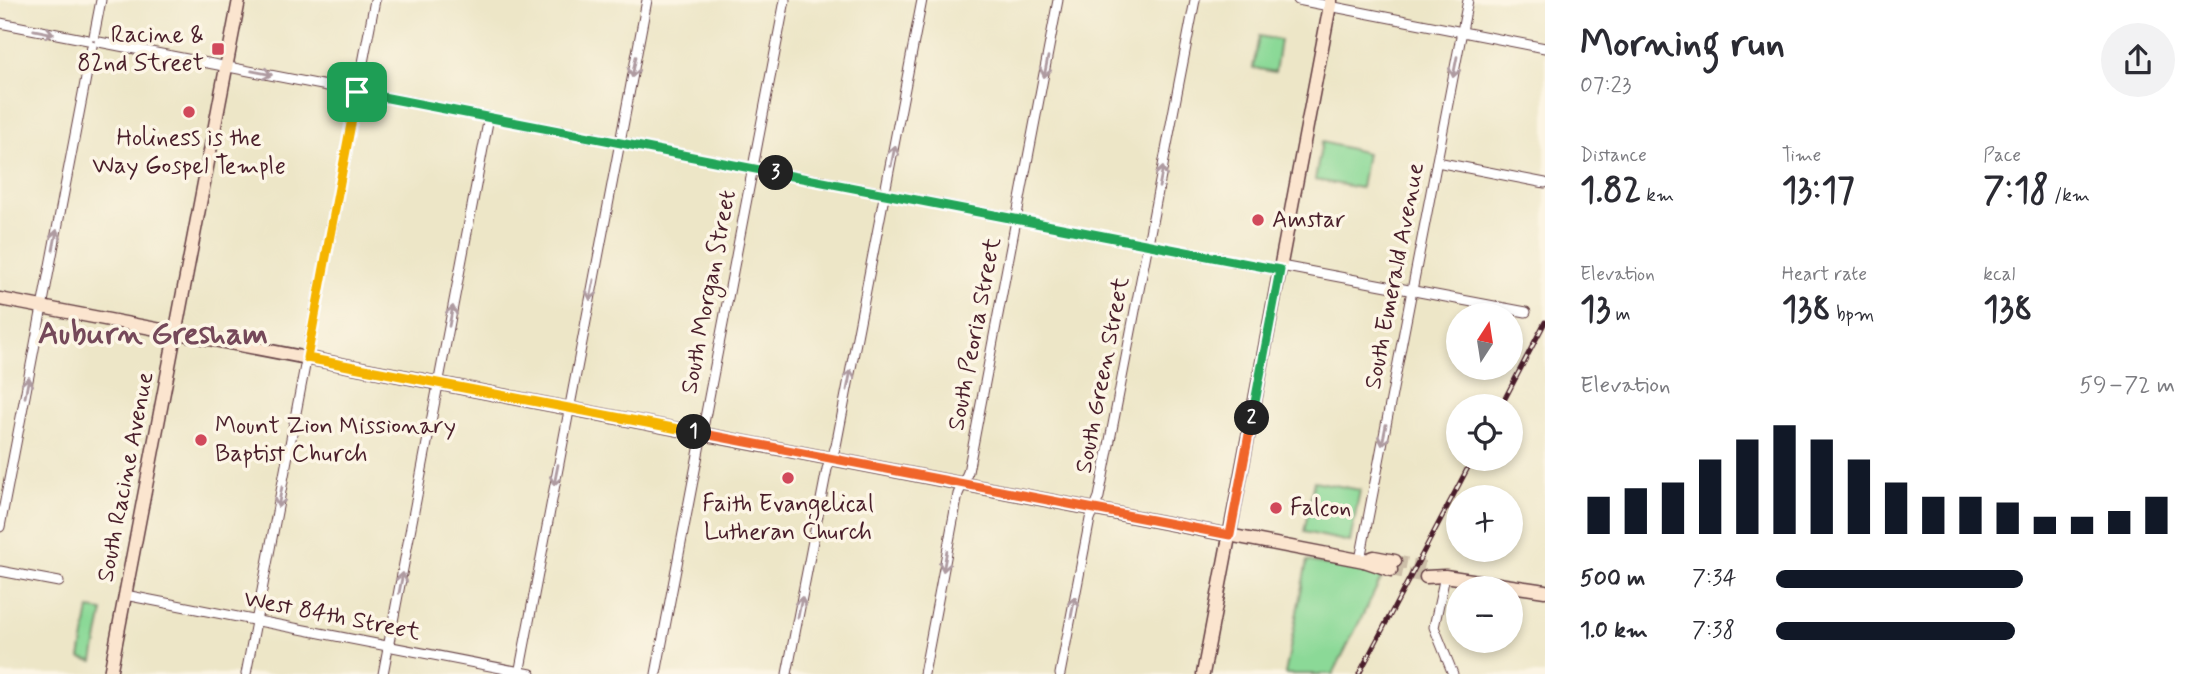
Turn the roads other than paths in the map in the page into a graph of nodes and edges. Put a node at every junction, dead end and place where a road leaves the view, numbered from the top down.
1 (101, 0) edge
2 (239, 0) edge
3 (375, 0) edge
4 (647, 0) edge
5 (785, 0) edge
6 (922, 0) edge
7 (1058, 0) edge
8 (1195, 0) edge
9 (1298, 0) edge
10 (1468, 0) edge
11 (1331, 3) edge
12 (0, 23) edge
13 (1462, 31) junction
14 (93, 41) junction
15 (1545, 48) edge
16 (226, 66) junction
17 (357, 92) junction
18 (489, 117) junction
19 (620, 142) junction
20 (1437, 162) junction
21 (752, 168) junction
22 (1545, 183) edge
23 (886, 194) junction
24 (1017, 219) junction
25 (1148, 244) junction
26 (1280, 268) junction
27 (1412, 290) junction
28 (0, 299) edge
29 (42, 307) junction
30 (1525, 312) dead end
31 (175, 332) junction
32 (307, 358) junction
33 (439, 383) junction
34 (569, 408) junction
35 (701, 433) junction
36 (831, 458) junction
37 (963, 484) junction
38 (1094, 509) junction
39 (0, 527) edge
40 (1230, 535) junction
41 (1362, 560) junction
42 (1393, 565) tunnel mouth
43 (0, 571) edge
44 (1428, 572) tunnel mouth
45 (1445, 576) junction
46 (59, 582) dead end
47 (1545, 591) edge
48 (125, 595) junction
49 (256, 621) junction
50 (388, 646) junction
51 (519, 673) edge
52 (110, 674) edge
53 (246, 674) edge
54 (383, 674) edge
55 (531, 674) edge
56 (656, 674) edge
57 (787, 674) edge
58 (924, 674) edge
59 (1060, 674) edge
60 (1203, 674) edge
61 (1453, 674) edge

1 - 14 street
2 - 16 street, South Racine Avenue
3 - 17 street
4 -> 19 street
5 - 21 street, South Morgan Street
23 -> 6 street
7 -> 24 street, South Peoria Street
25 -> 8 street, South Green Street
9 - 11 street
10 - 13 street, South Emerald Avenue
11 - 13 street
11 - 26 street
12 -> 14 street
13 - 15 street
13 -> 20 street, South Emerald Avenue
14 - 16 street
29 -> 14 street
16 -> 17 street
16 - 31 street, South Racine Avenue
17 - 18 street
17 - 32 street
18 - 19 street
33 -> 18 street
19 - 21 street
19 -> 34 street
20 - 22 street
20 - 27 street, South Emerald Avenue
21 - 23 street
21 - 35 street, South Morgan Street
23 - 24 street
36 -> 23 street
24 - 25 street
24 - 37 street, South Peoria Street
25 - 26 street
25 - 38 street, South Green Street
26 - 27 street
26 - 40 street
27 - 30 street
27 -> 41 street, South Emerald Avenue
28 - 29 street
29 - 31 street
39 -> 29 street
31 - 32 street
31 - 48 street, South Racine Avenue
32 - 33 street
32 -> 49 street
33 - 34 street
50 -> 33 street
34 - 35 street
34 -> 51 street
35 - 36 street
35 - 56 street, South Morgan Street
36 - 37 street
57 -> 36 street
37 - 38 street
37 -> 58 street, South Peoria Street
38 - 40 street
59 -> 38 street, South Green Street
40 - 41 street
40 - 60 street
41 - 42 street
43 - 46 street
44 - 45 street
45 - 47 street
45 - 61 street
48 - 49 street, West 84th Street
48 - 52 street, South Racine Avenue
49 - 50 street, West 84th Street
49 - 53 street
50 - 51 street, West 84th Street
50 - 54 street
51 - 55 street, West 84th Street

